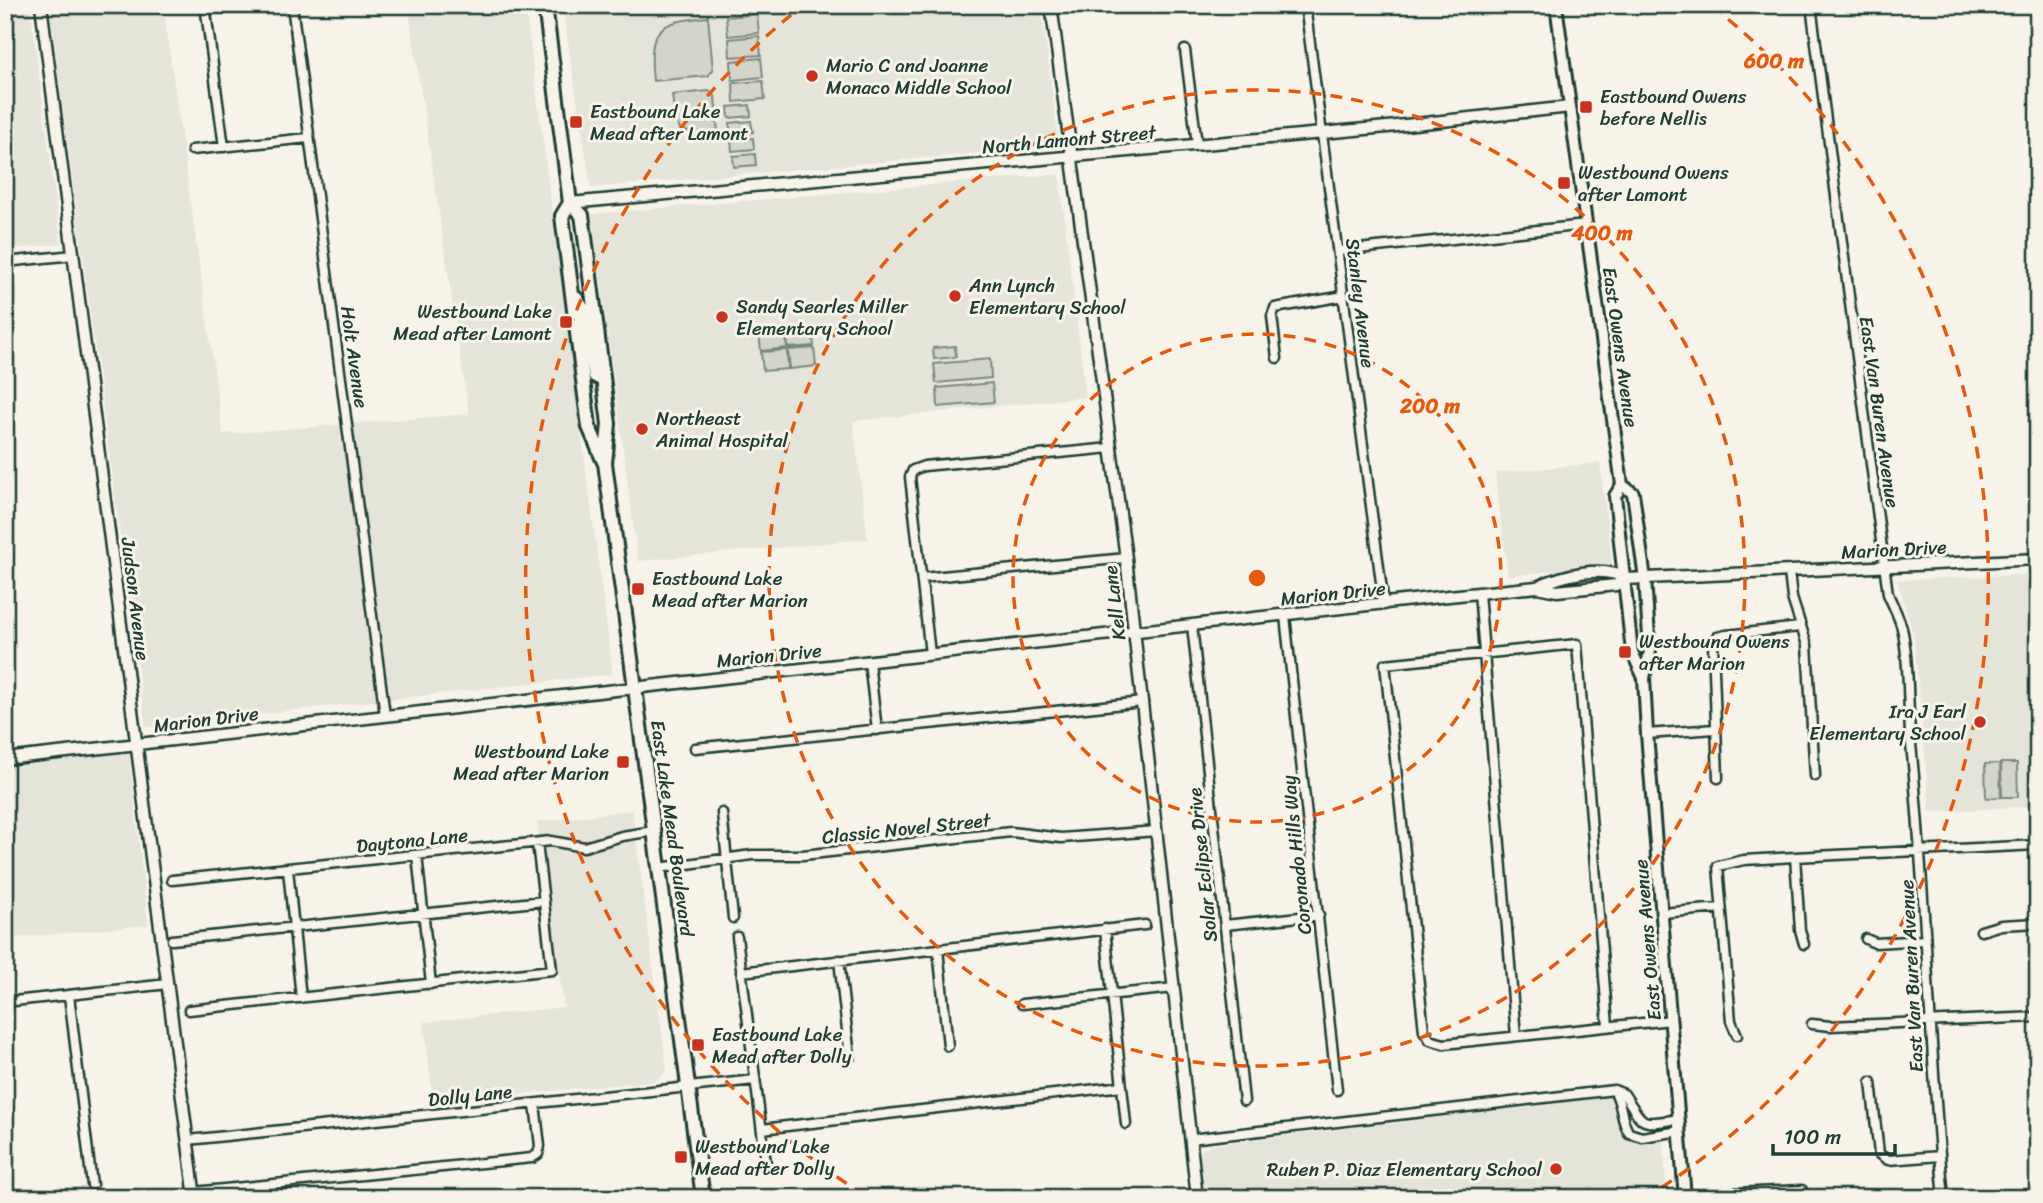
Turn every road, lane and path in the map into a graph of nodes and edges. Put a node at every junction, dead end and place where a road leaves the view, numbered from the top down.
1 (41, 5) edge
2 (205, 5) edge
3 (292, 5) edge
4 (545, 5) edge
5 (1051, 5) edge
6 (1305, 5) edge
7 (1556, 5) edge
8 (1811, 5) edge
9 (1185, 50) dead end
10 (1570, 107) junction
11 (1322, 133) junction
12 (308, 138) junction
13 (1197, 144) junction
14 (224, 147) junction
15 (192, 150) dead end
16 (1071, 155) junction
17 (570, 203) junction
18 (1586, 225) junction
19 (1339, 251) junction
20 (74, 255) junction
21 (5, 262) edge
22 (572, 291) junction
23 (1344, 296) junction
24 (1278, 358) dead end
25 (603, 380) junction
26 (1111, 448) junction
27 (605, 463) junction
28 (1622, 485) junction
29 (1126, 558) junction
30 (2038, 559) edge
31 (1885, 567) junction
32 (1790, 572) junction
33 (922, 578) junction
34 (1626, 579) junction
35 (1645, 579) junction
36 (1479, 593) junction
37 (1384, 605) junction
38 (1285, 616) junction
39 (1192, 625) junction
40 (1800, 627) junction
41 (1135, 631) junction
42 (1485, 653) junction
43 (930, 654) junction
44 (870, 662) junction
45 (1644, 678) junction
46 (634, 687) junction
47 (1143, 702) junction
48 (385, 715) junction
49 (1715, 729) junction
50 (877, 730) junction
51 (1647, 734) junction
52 (137, 745) junction
53 (695, 748) dead end
54 (5, 759) edge
55 (1815, 776) dead end
56 (1718, 778) dead end
57 (722, 813) dead end
58 (654, 831) junction
59 (1157, 831) junction
60 (537, 843) junction
61 (2038, 845) edge
62 (1921, 851) junction
63 (417, 855) junction
64 (1795, 856) junction
65 (727, 859) junction
66 (659, 868) junction
67 (288, 869) junction
68 (172, 880) dead end
69 (544, 901) junction
70 (1721, 908) junction
71 (1662, 913) junction
72 (423, 914) junction
73 (1319, 915) junction
74 (733, 918) dead end
75 (2038, 923) edge
76 (1145, 925) dead end
77 (1225, 925) junction
78 (293, 927) junction
79 (1105, 929) junction
80 (1981, 932) dead end
81 (737, 937) dead end
82 (1866, 939) dead end
83 (172, 940) dead end
84 (1925, 940) junction
85 (1804, 944) dead end
86 (938, 948) junction
87 (839, 960) junction
88 (741, 972) junction
89 (169, 984) junction
90 (431, 984) junction
91 (1174, 988) junction
92 (1112, 994) junction
93 (69, 995) junction
94 (300, 998) junction
95 (5, 1002) edge
96 (1022, 1004) dead end
97 (189, 1010) dead end
98 (2038, 1017) edge
99 (1671, 1020) junction
100 (1928, 1022) junction
101 (1812, 1024) dead end
102 (1608, 1026) junction
103 (1737, 1035) dead end
104 (1516, 1036) junction
105 (948, 1046) dead end
106 (850, 1057) dead end
107 (755, 1080) junction
108 (1871, 1082) dead end
109 (1122, 1086) junction
110 (688, 1088) junction
111 (1337, 1090) dead end
112 (1614, 1090) junction
113 (1244, 1101) dead end
114 (535, 1104) junction
115 (1679, 1119) junction
116 (1126, 1124) dead end
117 (762, 1129) junction
118 (1680, 1131) junction
119 (1190, 1139) junction
120 (187, 1140) junction
121 (1940, 1156) junction
122 (766, 1163) dead end
123 (92, 1185) dead end
124 (1802, 1194) edge
125 (194, 1195) edge
126 (703, 1198) edge
127 (1196, 1198) edge
128 (1685, 1198) edge
129 (1729, 1198) edge
130 (1944, 1198) edge

1 - 20 street, Judson Avenue
2 - 14 street
3 - 12 street, Holt Avenue
4 - 17 main road, East Lake Mead Boulevard
5 - 16 street, Kell Lane
6 - 11 street, Stanley Avenue
7 - 10 main road, East Owens Avenue
8 - 31 street, East Van Buren Avenue
9 - 13 street
10 - 11 street, North Lamont Street
10 - 18 main road, East Owens Avenue
11 - 13 street, North Lamont Street
11 - 19 street, Stanley Avenue
12 - 14 street
12 - 48 street, Holt Avenue
13 - 16 street, North Lamont Street
14 - 15 street
16 - 17 street, North Lamont Street
16 - 26 street, Kell Lane
17 - 22 main road, East Lake Mead Boulevard
17 - 25 main road, East Lake Mead Boulevard
18 - 19 street
18 - 28 main road, East Owens Avenue
19 - 23 street, Stanley Avenue
20 - 21 street
20 - 52 street, Judson Avenue
22 - 25 main road
22 - 27 main road, East Lake Mead Boulevard
23 - 24 street
23 - 37 street, Stanley Avenue
25 - 27 main road, East Lake Mead Boulevard
26 - 29 street, Kell Lane
26 - 33 street
27 - 46 main road, East Lake Mead Boulevard
28 - 34 main road, East Owens Avenue
28 - 35 main road, East Owens Avenue
29 - 33 street
29 - 41 street, Kell Lane
30 - 31 street, Marion Drive
31 - 32 street, Marion Drive
31 - 62 street, East Van Buren Avenue
32 - 35 street, Marion Drive
32 - 40 street
33 - 43 street
34 - 35 street, Marion Drive
34 - 36 street, Marion Drive
34 - 45 main road, East Owens Avenue
35 - 45 main road, East Owens Avenue
36 - 37 street, Marion Drive
36 - 42 street
37 - 38 street, Marion Drive
38 - 39 street, Marion Drive
38 - 73 street, Coronado Hills Way
39 - 41 street, Marion Drive
39 - 77 street, Solar Eclipse Drive
40 - 49 street
40 - 55 street
41 - 43 street, Marion Drive
41 - 47 street, Kell Lane
42 - 102 street
42 - 104 street
42 - 104 street
43 - 44 street, Marion Drive
44 - 46 street, Marion Drive
44 - 50 street
45 - 51 main road, East Owens Avenue
46 - 48 street, Marion Drive
46 - 58 main road, East Lake Mead Boulevard
47 - 50 street
47 - 59 street, Kell Lane
48 - 52 street, Marion Drive
49 - 51 street
49 - 56 street
50 - 53 street
51 - 71 main road, East Owens Avenue
52 - 54 street, Marion Drive
52 - 89 street, Judson Avenue
57 - 65 street
58 - 60 street, Daytona Lane
58 - 66 main road, East Lake Mead Boulevard
59 - 65 street, Classic Novel Street
59 - 91 street, Kell Lane
60 - 63 street, Daytona Lane
60 - 69 street
61 - 62 street
62 - 64 street
62 - 84 street, East Van Buren Avenue
63 - 67 street, Daytona Lane
63 - 72 street
64 - 70 street
64 - 85 street
65 - 66 street, Classic Novel Street
65 - 74 street
66 - 110 main road, East Lake Mead Boulevard
67 - 68 street, Daytona Lane
67 - 78 street
69 - 72 street
69 - 90 street
70 - 71 street
70 - 103 street
71 - 99 main road, East Owens Avenue
72 - 78 street
72 - 90 street
73 - 77 street
73 - 111 street, Coronado Hills Way
75 - 80 street
76 - 79 street
77 - 113 street, Solar Eclipse Drive
78 - 83 street
78 - 94 street
79 - 86 street
79 - 92 street
81 - 88 street
82 - 84 street
84 - 100 street, East Van Buren Avenue
86 - 87 street
86 - 105 street
87 - 88 street
87 - 106 street
88 - 107 street
89 - 93 street
89 - 120 street, Judson Avenue
90 - 94 street
91 - 92 street
91 - 119 street, Kell Lane
92 - 96 street
92 - 109 street
93 - 95 street
93 - 123 street
94 - 97 street
98 - 100 street
99 - 102 street
99 - 115 main road, East Owens Avenue
100 - 101 street
100 - 121 street, East Van Buren Avenue
102 - 104 street
107 - 110 street, Dolly Lane
107 - 117 street
108 - 121 street
109 - 116 street
109 - 117 street
110 - 114 street, Dolly Lane
110 - 126 main road, East Lake Mead Boulevard
112 - 115 street
112 - 118 street
112 - 119 street
114 - 120 street, Dolly Lane
114 - 125 street
115 - 118 main road, East Owens Avenue
117 - 122 street
118 - 128 main road, East Owens Avenue
119 - 127 street, Kell Lane
120 - 125 street, Judson Avenue
121 - 130 street, East Van Buren Avenue
124 - 129 street

